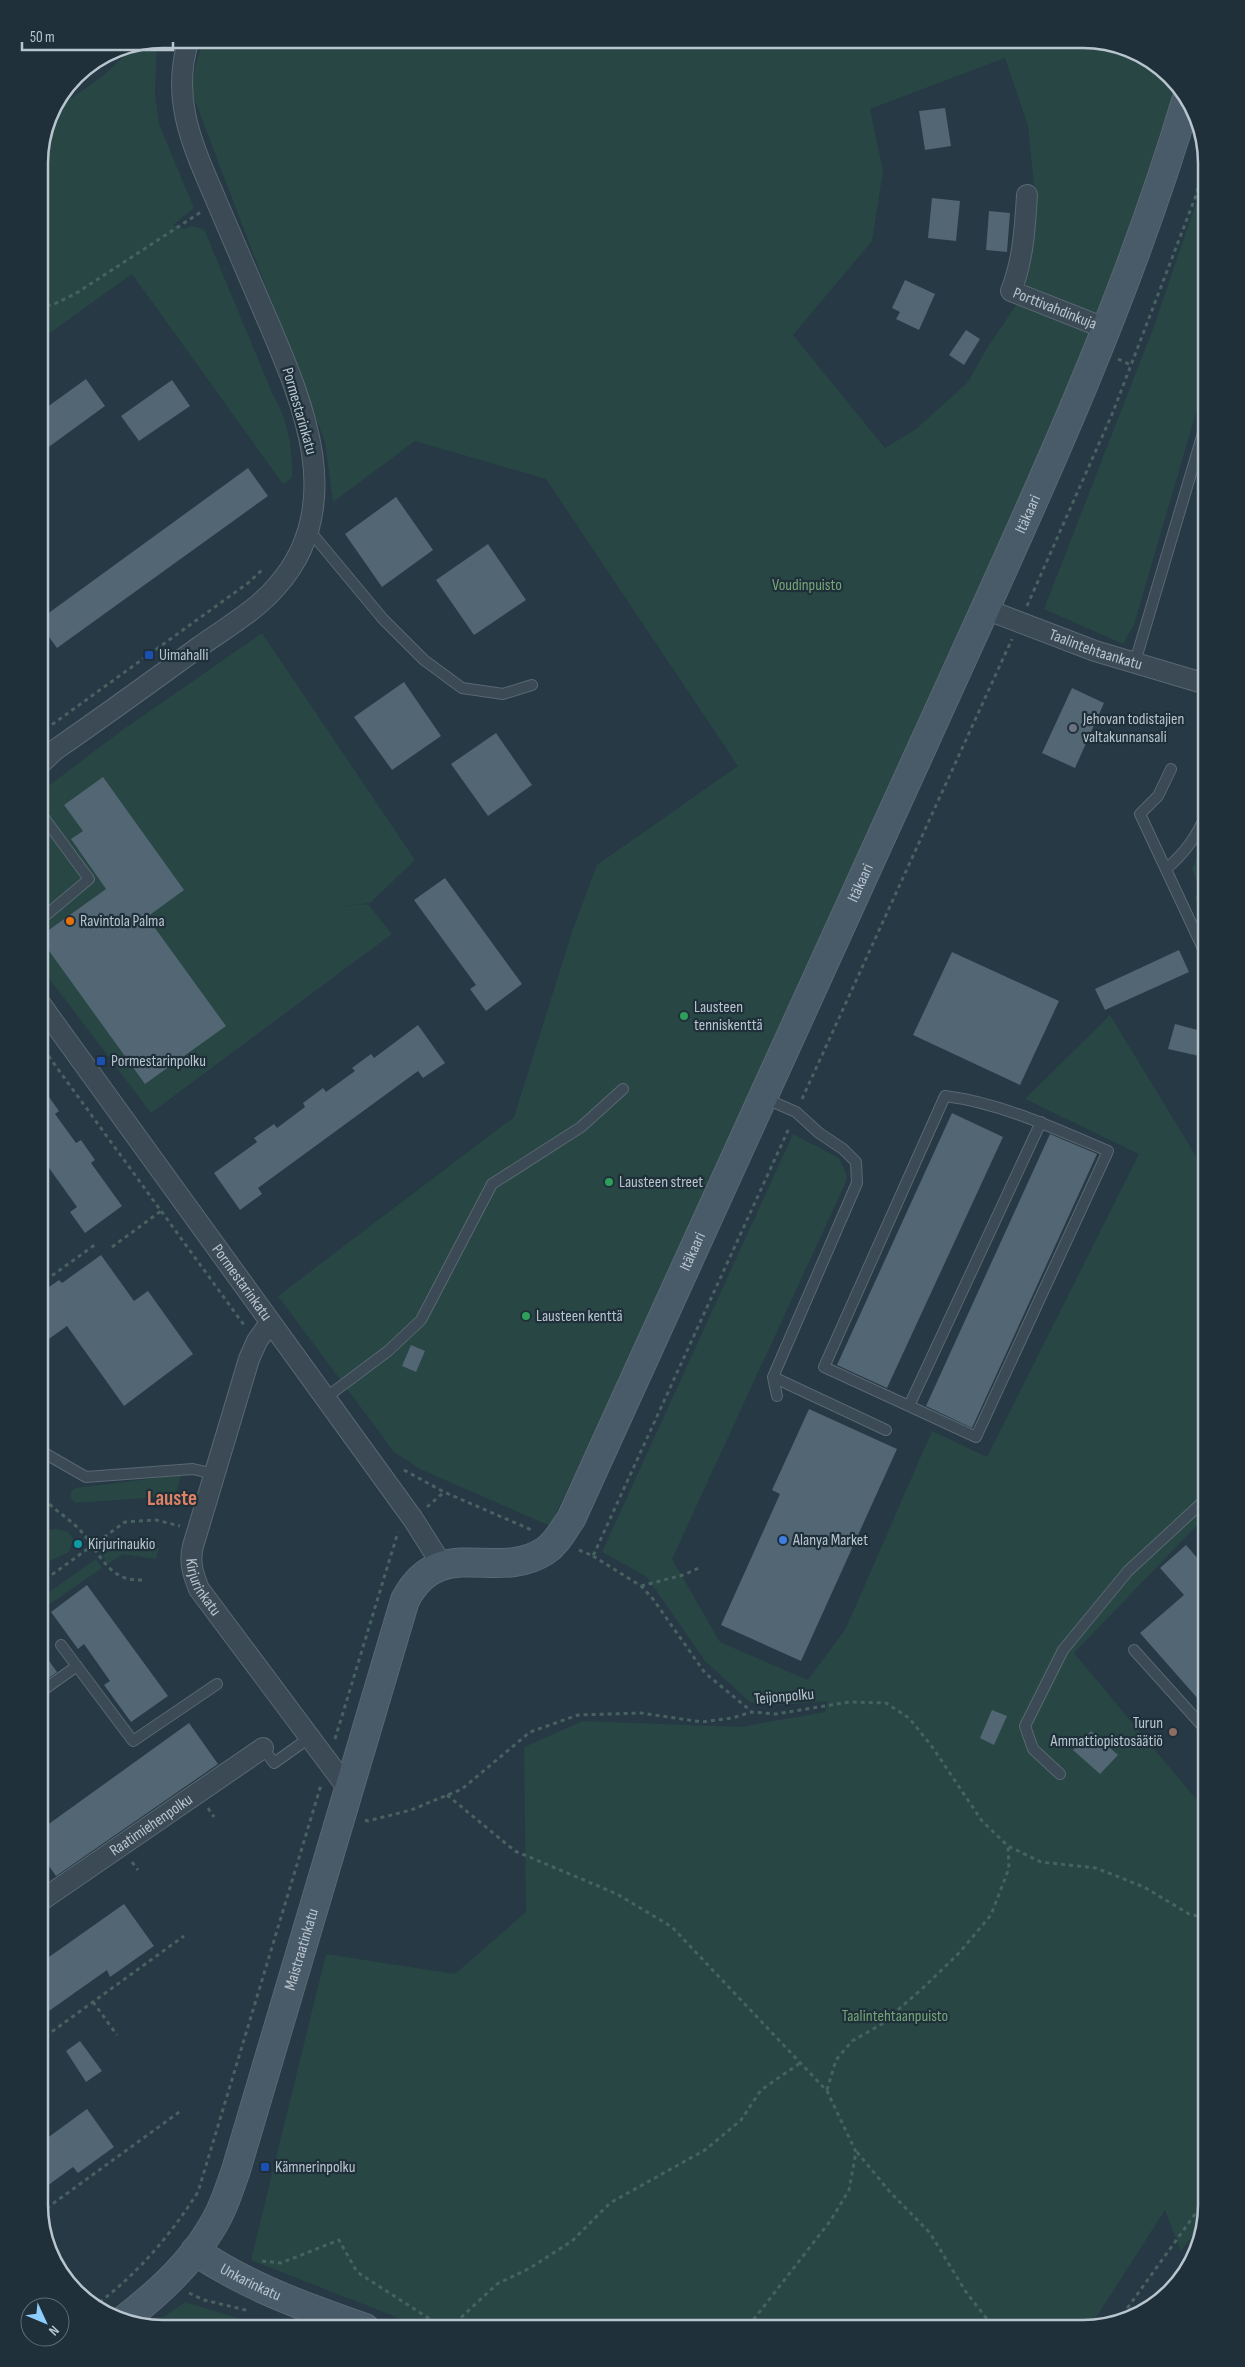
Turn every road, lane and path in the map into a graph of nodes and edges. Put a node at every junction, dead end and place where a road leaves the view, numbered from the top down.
1 (186, 48) edge
2 (1184, 109) edge
3 (1198, 188) edge
4 (1027, 195) dead end
5 (198, 203) dead end
6 (201, 212) junction
7 (204, 219) dead end
8 (48, 306) edge
9 (1107, 329) junction
10 (1198, 450) edge
11 (309, 530) junction
12 (265, 566) dead end
13 (985, 609) junction
14 (1019, 624) junction
15 (1135, 662) junction
16 (1198, 682) edge
17 (532, 685) dead end
18 (48, 727) edge
19 (48, 756) edge
20 (1171, 769) dead end
21 (48, 823) edge
22 (1198, 831) edge
23 (1166, 869) junction
24 (48, 914) edge
25 (1198, 938) edge
26 (48, 1015) edge
27 (48, 1054) edge
28 (623, 1089) dead end
29 (763, 1097) junction
30 (796, 1112) junction
31 (1041, 1122) junction
32 (161, 1211) junction
33 (96, 1244) dead end
34 (112, 1247) dead end
35 (48, 1279) edge
36 (237, 1317) dead end
37 (270, 1323) junction
38 (773, 1377) junction
39 (777, 1396) dead end
40 (324, 1399) junction
41 (910, 1406) junction
42 (886, 1430) dead end
43 (48, 1455) edge
44 (398, 1467) dead end
45 (214, 1474) junction
46 (48, 1504) edge
47 (1198, 1505) edge
48 (198, 1529) junction
49 (397, 1534) dead end
50 (540, 1534) dead end
51 (91, 1547) junction
52 (571, 1547) dead end
53 (594, 1556) junction
54 (442, 1565) junction
55 (699, 1568) dead end
56 (48, 1578) edge
57 (142, 1580) dead end
58 (641, 1586) junction
59 (61, 1645) dead end
60 (1134, 1650) dead end
61 (77, 1666) junction
62 (217, 1684) dead end
63 (48, 1687) edge
64 (752, 1712) junction
65 (1198, 1721) edge
66 (309, 1738) junction
67 (263, 1748) joint
68 (327, 1763) junction
69 (1060, 1774) dead end
70 (447, 1795) junction
71 (317, 1797) junction
72 (346, 1800) junction
73 (1008, 1846) junction
74 (48, 1896) edge
75 (1198, 1916) edge
76 (184, 1936) dead end
77 (93, 2002) junction
78 (48, 2034) edge
79 (117, 2035) dead end
80 (800, 2063) junction
81 (827, 2091) junction
82 (182, 2110) dead end
83 (856, 2152) junction
84 (48, 2207) edge
85 (1198, 2210) edge
86 (195, 2251) junction
87 (258, 2261) dead end
88 (101, 2302) edge
89 (1125, 2312) edge
90 (130, 2314) edge
91 (339, 2319) edge
92 (430, 2319) edge
93 (460, 2319) edge
94 (753, 2320) edge
95 (988, 2320) edge

1 - 11 street, Pormestarinkatu
2 - 9 street, Itäkaari
3 - 14 path
4 - 9 street, Porttivahdinkuja
5 - 6 path
6 - 7 path
6 - 8 path
9 - 13 street, Itäkaari
10 - 15 lane
11 - 17 lane
11 - 19 street, Pormestarinkatu
12 - 18 path
13 - 14 street, Taalintehtaankatu
13 - 29 street, Itäkaari
14 - 15 street, Taalintehtaankatu
14 - 30 path
15 - 16 street, Taalintehtaankatu
20 - 23 lane
21 - 24 lane
22 - 23 lane
23 - 25 lane
26 - 37 street, Pormestarinkatu
27 - 32 path
28 - 40 lane
29 - 30 lane
29 - 54 street, Itäkaari
30 - 38 lane
30 - 53 path
31 - 41 lane
31 - 41 lane
31 - 41 lane
32 - 34 path
32 - 36 path
33 - 35 path
37 - 40 street, Pormestarinkatu
37 - 45 street, Kirjurinkatu
38 - 39 lane
38 - 42 lane
40 - 54 street, Pormestarinkatu
43 - 45 lane
44 - 50 path
45 - 48 street, Kirjurinkatu
46 - 51 path
47 - 69 lane
48 - 51 path
48 - 66 street, Kirjurinkatu
49 - 68 path
51 - 56 path
51 - 57 path
52 - 53 path
53 - 58 path
54 - 72 street, Maistraatinkatu
55 - 58 path
58 - 64 path
59 - 61 lane
60 - 65 lane
61 - 62 lane
61 - 63 lane
64 - 70 path, Teijonpolku
64 - 73 path, Teijonpolku
66 - 67 lane
66 - 68 street, Kirjurinkatu
67 - 74 street, Raatimiehenpolku
68 - 71 path
68 - 72 street, Kirjurinkatu
70 - 72 path, Teijonpolku
70 - 80 path
71 - 72 path, Teijonpolku
71 - 88 path
72 - 86 street, Maistraatinkatu
73 - 75 path, Teijonpolku
73 - 81 path
76 - 77 path
77 - 78 path
77 - 79 path
80 - 81 path
80 - 93 path
81 - 83 path
82 - 84 path
83 - 94 path
83 - 95 path
85 - 89 path
86 - 90 street, Maistraatinkatu
86 - 91 street, Unkarinkatu
87 - 92 path

